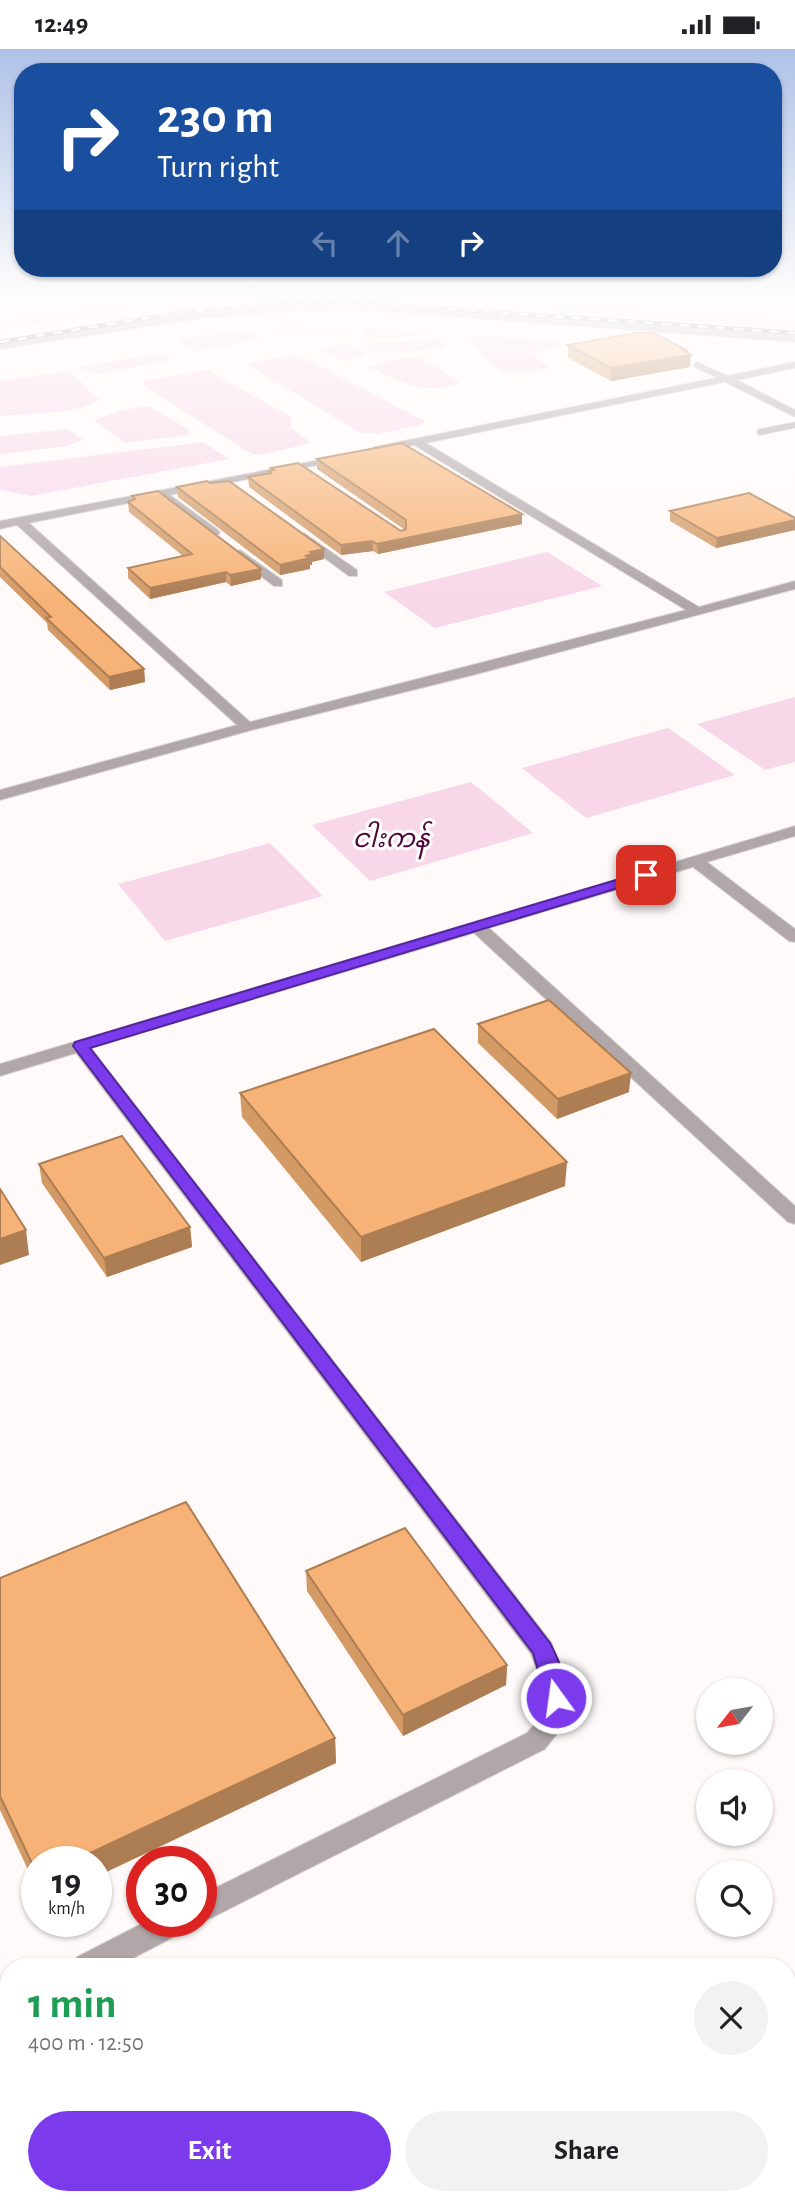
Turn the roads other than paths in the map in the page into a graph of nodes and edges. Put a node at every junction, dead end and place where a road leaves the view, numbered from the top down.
1 (636, 398) edge
2 (763, 398) edge
3 (795, 414) edge
4 (795, 425) edge
5 (760, 432) dead end
6 (417, 442) junction
7 (365, 452) edge
8 (352, 455) edge
9 (300, 465) junction
10 (311, 473) edge
11 (162, 493) junction
12 (20, 521) junction
13 (0, 526) edge
14 (290, 527) edge
15 (353, 573) dead end
16 (278, 583) dead end
17 (795, 585) edge
18 (697, 611) junction
19 (247, 727) junction
20 (2, 793) edge
21 (795, 831) edge
22 (694, 860) junction
23 (477, 927) junction
24 (795, 937) edge
25 (80, 1046) junction
26 (0, 1070) edge
27 (795, 1217) edge
28 (217, 1901) edge
29 (146, 1937) edge
30 (105, 1958) edge

1 - 6 street
2 - 3 street
4 - 5 lane
6 - 7 street
6 - 18 street
8 - 9 street
9 - 10 street
9 - 11 street
11 - 12 street
11 - 16 street
12 - 13 street
12 - 19 street
14 - 15 street
17 - 18 street
18 - 19 street
19 - 20 street
21 - 22 street
22 - 23 street
22 - 24 street
23 - 25 street
23 - 27 street
25 - 26 street
25 - 28 street
29 - 30 street

